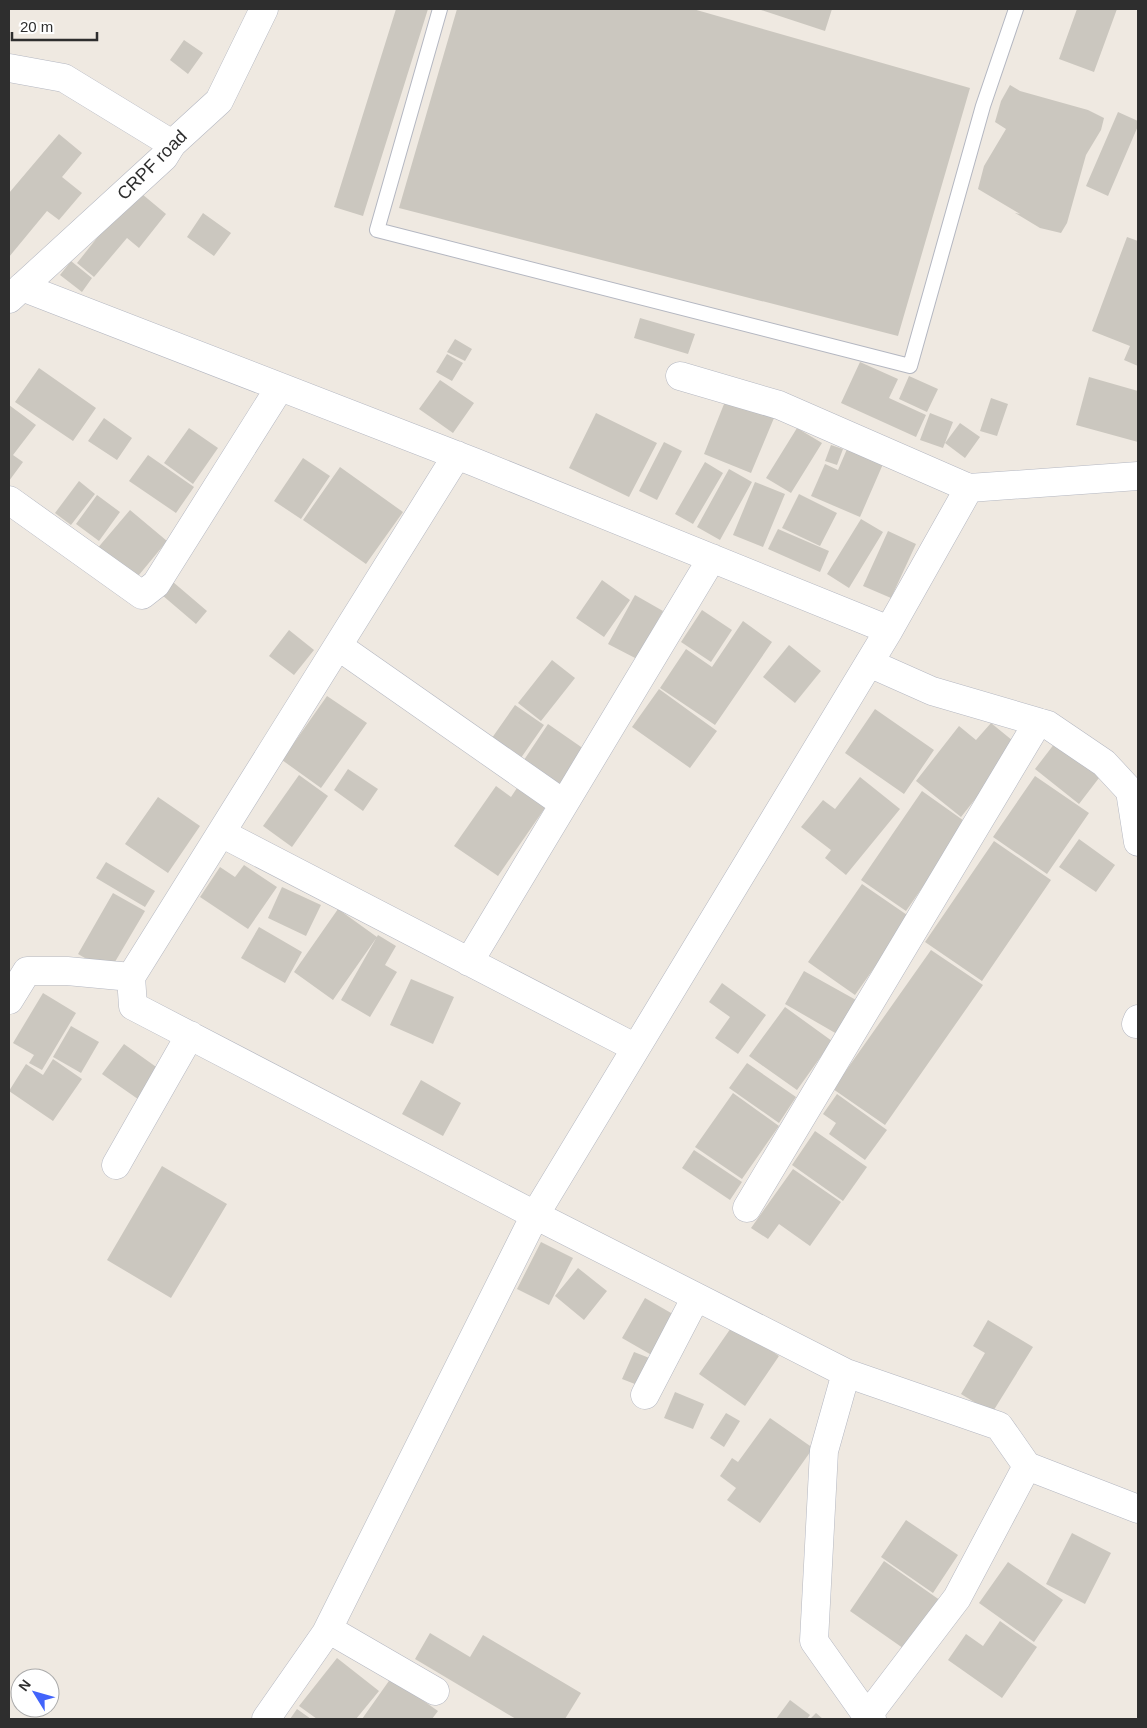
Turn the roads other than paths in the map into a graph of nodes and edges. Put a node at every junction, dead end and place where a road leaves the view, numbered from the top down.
1 (264, 9) edge
2 (440, 9) edge
3 (1016, 9) edge
4 (9, 68) edge
5 (172, 144) junction
6 (15, 293) edge
7 (680, 376) dead end
8 (280, 387) junction
9 (457, 455) junction
10 (1138, 476) edge
11 (969, 488) junction
12 (9, 500) edge
13 (712, 558) junction
14 (889, 630) junction
15 (338, 646) junction
16 (869, 664) junction
17 (1038, 722) junction
18 (564, 804) junction
19 (221, 833) junction
20 (1138, 842) edge
21 (469, 962) junction
22 (131, 977) junction
23 (9, 1000) edge
24 (190, 1035) junction
25 (636, 1048) junction
26 (116, 1165) dead end
27 (747, 1208) dead end
28 (535, 1215) junction
29 (696, 1297) junction
30 (846, 1373) junction
31 (644, 1395) dead end
32 (1027, 1466) junction
33 (1138, 1509) edge
34 (328, 1629) junction
35 (435, 1691) dead end
36 (868, 1718) edge
37 (266, 1719) edge

1 - 5 street, CRPF road
2 - 3 lane
4 - 5 street
5 - 6 street, CRPF road
6 - 8 street
7 - 11 street
8 - 9 street
8 - 12 street
9 - 13 street
9 - 15 street
10 - 11 street
11 - 14 street
13 - 14 street
13 - 18 street
14 - 16 street
15 - 18 street
15 - 19 street
16 - 17 street
16 - 25 street
17 - 20 street
17 - 27 street
18 - 21 street
19 - 21 street
19 - 22 street
21 - 25 street
22 - 23 street
22 - 24 street
24 - 26 street
24 - 28 street
25 - 28 street
28 - 29 street
28 - 34 street
29 - 30 street
29 - 31 street
30 - 32 street
30 - 36 street
32 - 33 street
32 - 36 street
34 - 35 street
34 - 37 street

